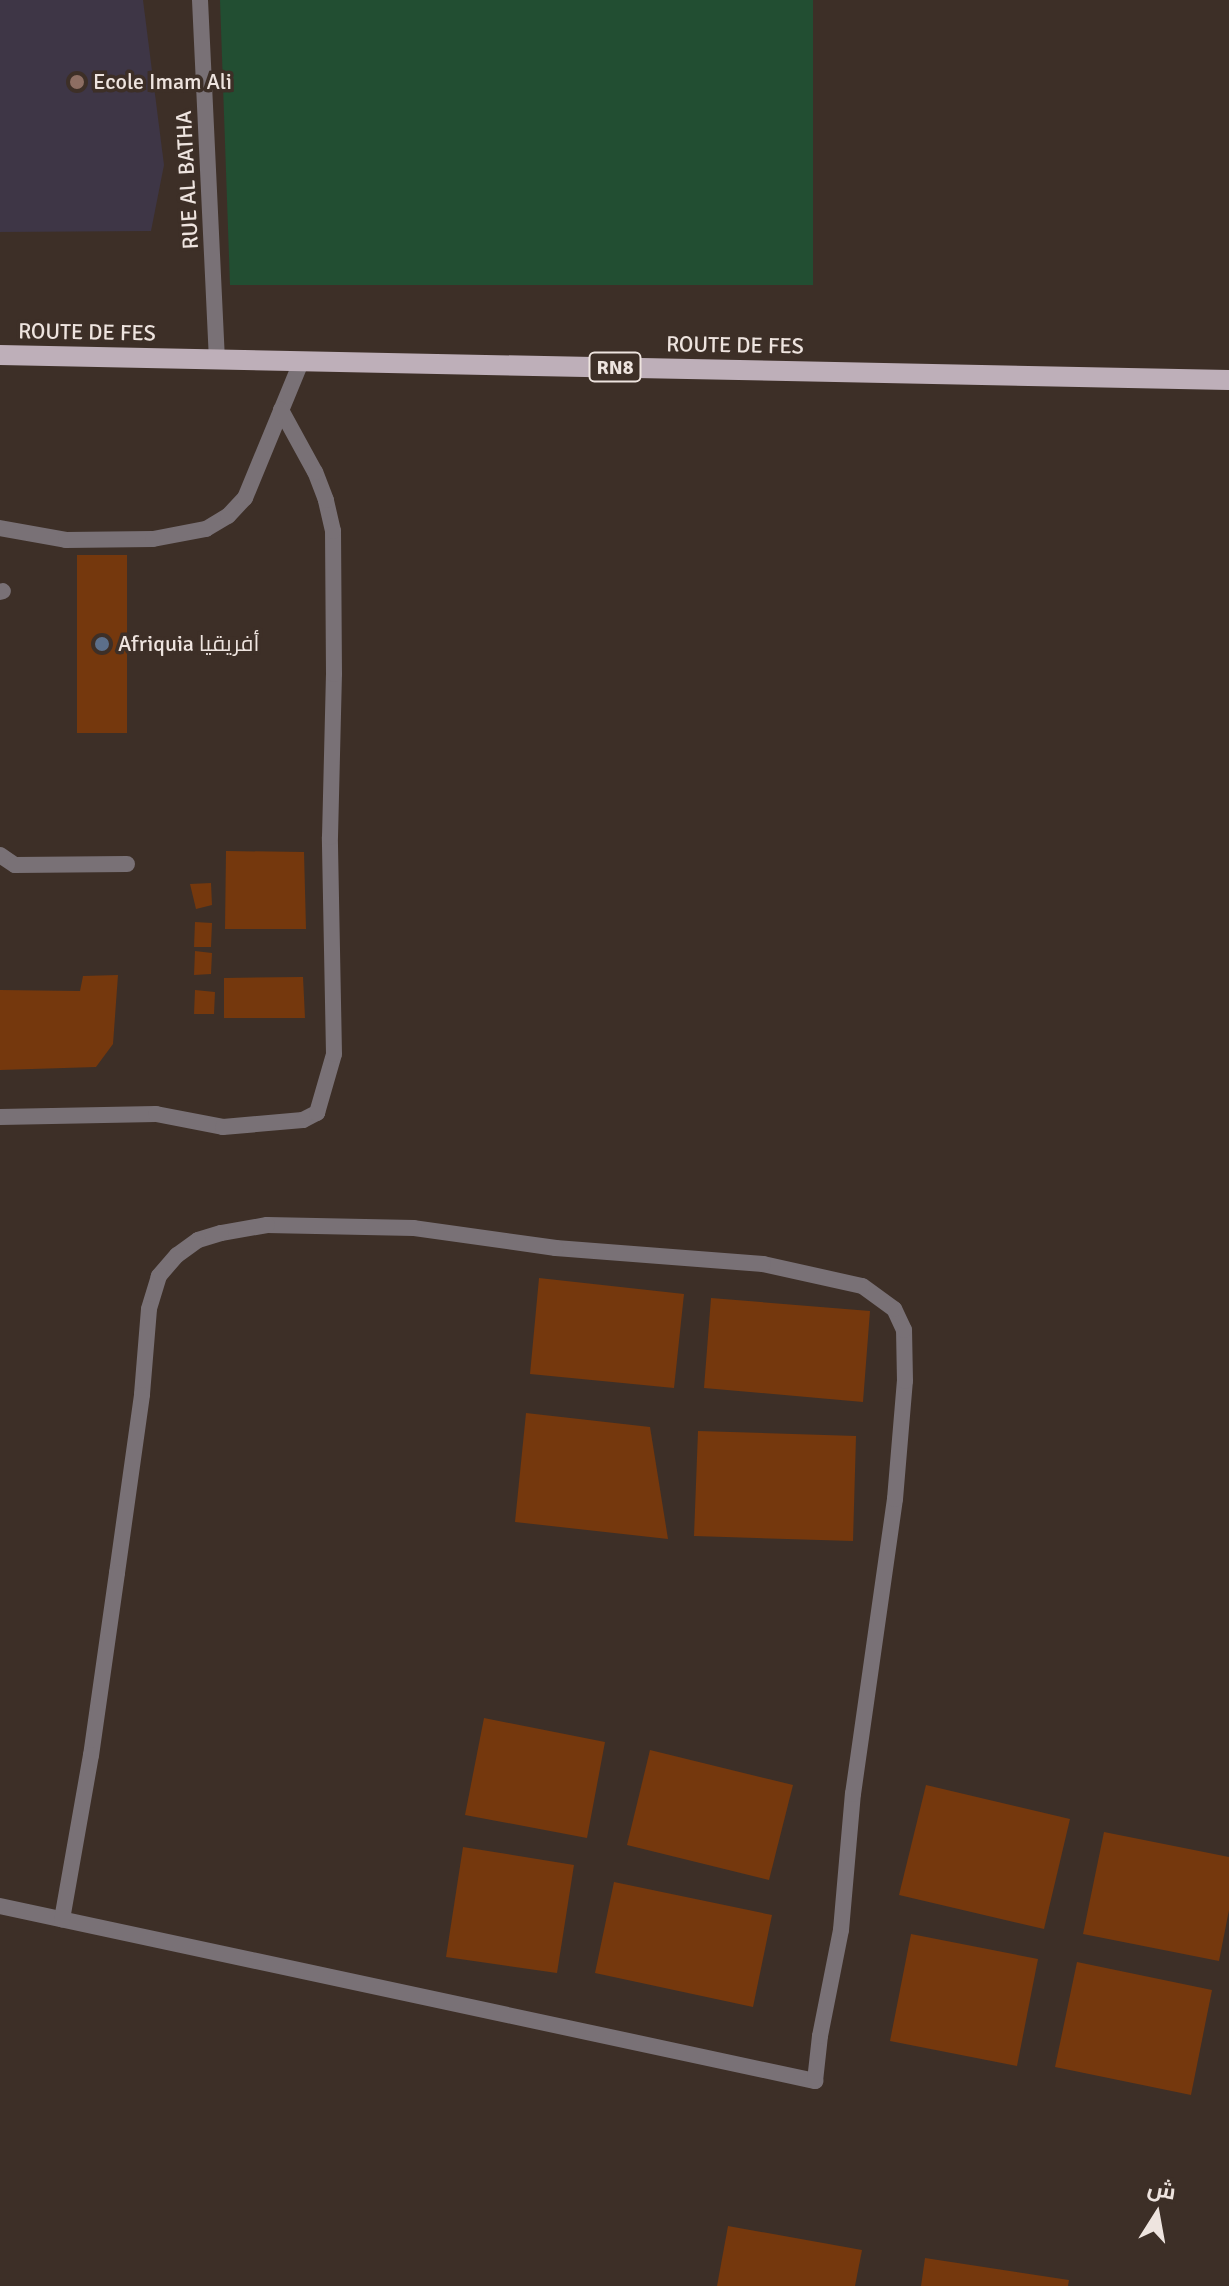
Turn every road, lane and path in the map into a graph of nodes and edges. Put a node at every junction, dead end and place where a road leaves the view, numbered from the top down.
1 (200, 0) edge
2 (0, 355) edge
3 (217, 358) junction
4 (302, 360) junction
5 (1229, 380) edge
6 (281, 410) junction
7 (0, 528) edge
8 (0, 855) edge
9 (127, 864) dead end
10 (0, 1117) edge
11 (0, 1906) edge
12 (62, 1919) junction

1 - 3 street, RUE AL BATHA
2 - 3 main road, ROUTE DE FES / RN8
3 - 4 main road, ROUTE DE FES / RN8
4 - 5 main road, ROUTE DE FES / RN8
4 - 6 street
6 - 7 street
6 - 10 street
8 - 9 street
11 - 12 street
12 - 12 street

